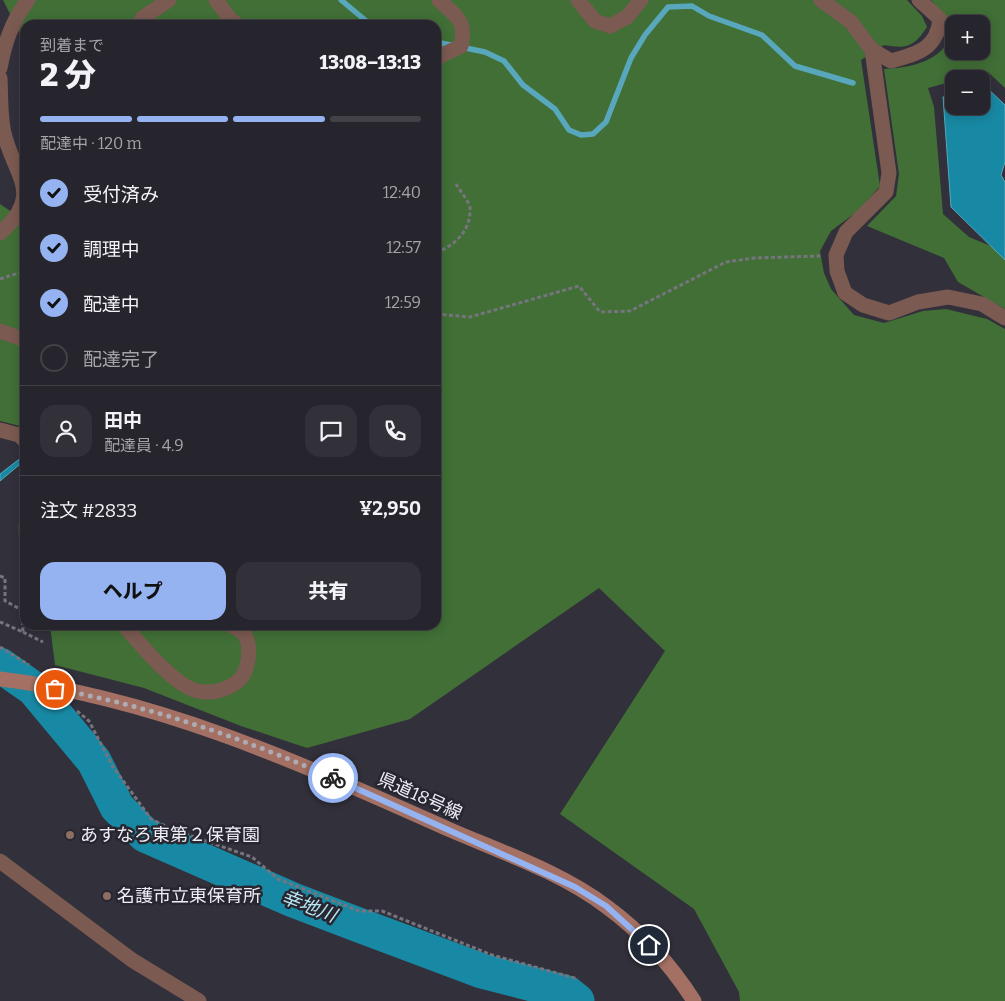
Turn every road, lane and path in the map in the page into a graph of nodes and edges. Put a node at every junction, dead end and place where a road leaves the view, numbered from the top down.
1 (28, 0) edge
2 (169, 0) edge
3 (216, 0) edge
4 (439, 0) edge
5 (578, 0) edge
6 (642, 0) edge
7 (821, 0) edge
8 (919, 0) edge
9 (141, 20) edge
10 (231, 20) edge
11 (872, 50) junction
12 (441, 56) edge
13 (0, 68) edge
14 (0, 78) edge
15 (20, 173) edge
16 (456, 184) dead end
17 (20, 210) edge
18 (0, 233) edge
19 (441, 251) edge
20 (836, 255) junction
21 (20, 273) edge
22 (0, 279) edge
23 (441, 314) edge
24 (1005, 318) edge
25 (0, 330) edge
26 (20, 338) edge
27 (0, 430) edge
28 (20, 436) edge
29 (0, 576) edge
30 (20, 609) edge
31 (0, 622) edge
32 (128, 630) edge
33 (241, 630) edge
34 (23, 632) joint
35 (43, 642) dead end
36 (0, 647) edge
37 (35, 669) dead end
38 (0, 679) edge
39 (75, 708) dead end
40 (0, 861) edge
41 (578, 979) dead end
42 (200, 1001) edge
43 (694, 1001) edge

1 - 13 street
2 - 9 street
3 - 10 street
4 - 12 street
5 - 6 street
7 - 11 street
8 - 11 street
11 - 20 street
14 - 15 street
16 - 19 path
17 - 18 street
20 - 23 path
20 - 24 street
21 - 22 path
25 - 26 street
27 - 28 street
29 - 30 path
31 - 34 path
32 - 33 street
34 - 35 path
36 - 37 path
38 - 43 main road, 県道18号線, bridge
39 - 41 path
40 - 42 street

